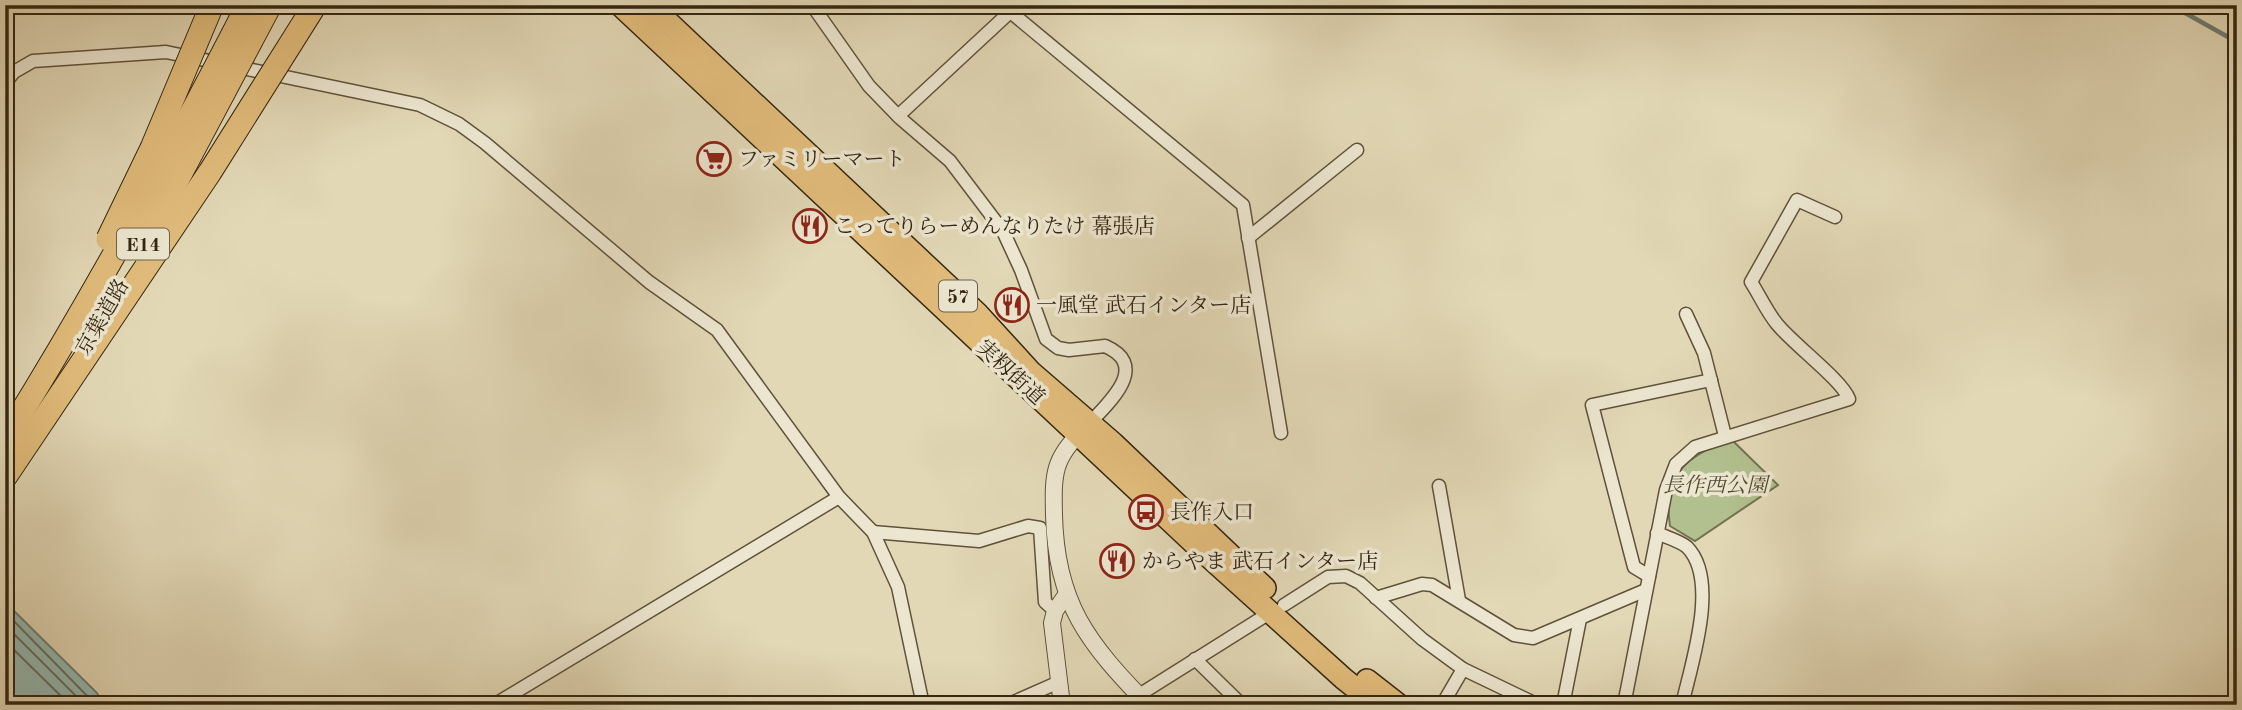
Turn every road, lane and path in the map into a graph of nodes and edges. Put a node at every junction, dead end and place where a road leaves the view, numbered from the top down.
1 (212, 5) edge
2 (248, 5) edge
3 (270, 5) edge
4 (314, 5) edge
5 (620, 5) edge
6 (650, 5) edge
7 (812, 5) edge
8 (1006, 9) edge
9 (5, 83) edge
10 (898, 116) junction
11 (1357, 150) dead end
12 (1835, 217) dead end
13 (1248, 238) junction
14 (1686, 314) dead end
15 (1711, 380) junction
16 (1084, 428) junction
17 (1281, 433) dead end
18 (1725, 436) junction
19 (5, 437) edge
20 (5, 477) edge
21 (1439, 486) dead end
22 (839, 498) junction
23 (873, 532) junction
24 (1657, 534) junction
25 (1648, 583) junction
26 (1066, 595) junction
27 (1376, 598) junction
28 (1459, 600) junction
29 (1278, 609) junction
30 (1055, 611) junction
31 (1580, 619) junction
32 (1195, 659) junction
33 (1464, 670) junction
34 (1059, 682) junction
35 (1143, 700) edge
36 (494, 705) edge
37 (923, 705) edge
38 (1007, 705) edge
39 (1062, 705) edge
40 (1242, 705) edge
41 (1377, 705) edge
42 (1399, 705) edge
43 (1443, 705) edge
44 (1538, 705) edge
45 (1563, 705) edge
46 (1624, 705) edge
47 (1682, 705) edge

1 - 19 highway, bridge
2 - 19 highway, 京葉道路 / E14, bridge
3 - 20 highway, 京葉道路 / E14, bridge
4 - 20 highway, bridge
5 - 16 main road, 実籾街道 / 57
6 - 16 main road, 実籾街道 / 57
7 - 10 street
8 - 10 street
8 - 13 street
9 - 22 street
10 - 16 street
11 - 13 street
12 - 18 street
13 - 17 street
14 - 15 street
15 - 18 street
15 - 25 street
16 - 26 street
16 - 29 main road, 実籾街道 / 57
18 - 24 street
21 - 28 street
22 - 23 street
22 - 36 street
23 - 30 street
23 - 37 street
24 - 25 street
24 - 47 street
25 - 31 street
25 - 46 street
26 - 30 street
26 - 35 street
27 - 28 street
27 - 29 street
27 - 33 street
28 - 31 street
29 - 32 street
29 - 41 main road, 実籾街道 / 57
29 - 42 main road, 実籾街道 / 57
30 - 34 street
31 - 45 street
32 - 35 street
32 - 40 street
33 - 43 street
33 - 44 street
34 - 38 street
34 - 39 street

